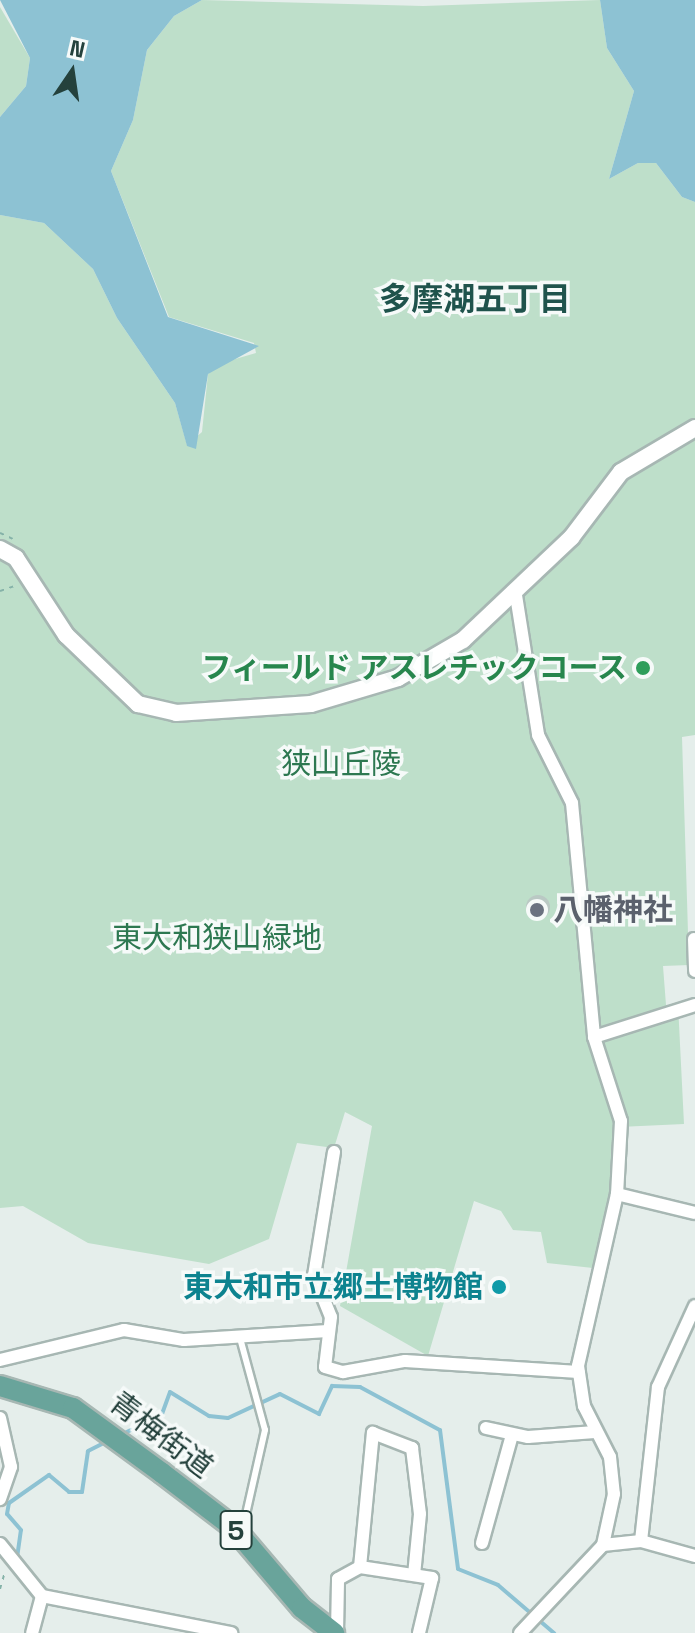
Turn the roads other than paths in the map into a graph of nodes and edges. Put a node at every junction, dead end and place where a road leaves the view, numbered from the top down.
1 (695, 428) edge
2 (0, 549) edge
3 (515, 589) junction
4 (694, 939) edge
5 (695, 971) edge
6 (695, 1005) edge
7 (594, 1037) junction
8 (334, 1152) dead end
9 (617, 1194) junction
10 (695, 1213) edge
11 (695, 1306) edge
12 (328, 1331) junction
13 (240, 1338) junction
14 (0, 1360) edge
15 (579, 1372) junction
16 (0, 1386) edge
17 (0, 1418) edge
18 (486, 1428) dead end
19 (595, 1432) junction
20 (512, 1435) junction
21 (0, 1499) edge
22 (241, 1535) junction
23 (641, 1541) junction
24 (482, 1543) dead end
25 (603, 1545) junction
26 (3, 1550) edge
27 (695, 1556) edge
28 (360, 1567) junction
29 (414, 1575) junction
30 (42, 1596) junction
31 (206, 1629) edge
32 (32, 1633) edge
33 (231, 1633) edge
34 (335, 1633) edge
35 (419, 1633) edge
36 (520, 1633) edge

1 - 3 street
2 - 3 street
3 - 7 street
4 - 5 street
6 - 7 street
7 - 9 street
8 - 12 street
9 - 10 street
9 - 15 street
11 - 23 street
12 - 13 street
12 - 15 street
13 - 14 street
13 - 22 lane
15 - 19 street
16 - 22 main road, 青梅街道 / 5
17 - 21 street
18 - 20 street
19 - 20 street
19 - 25 street
20 - 24 street
22 - 34 main road, 青梅街道 / 5
23 - 25 street
23 - 27 street
25 - 36 street
26 - 30 street
28 - 29 street
28 - 29 street
28 - 34 street
29 - 35 street
30 - 31 street
30 - 32 street
31 - 33 street

